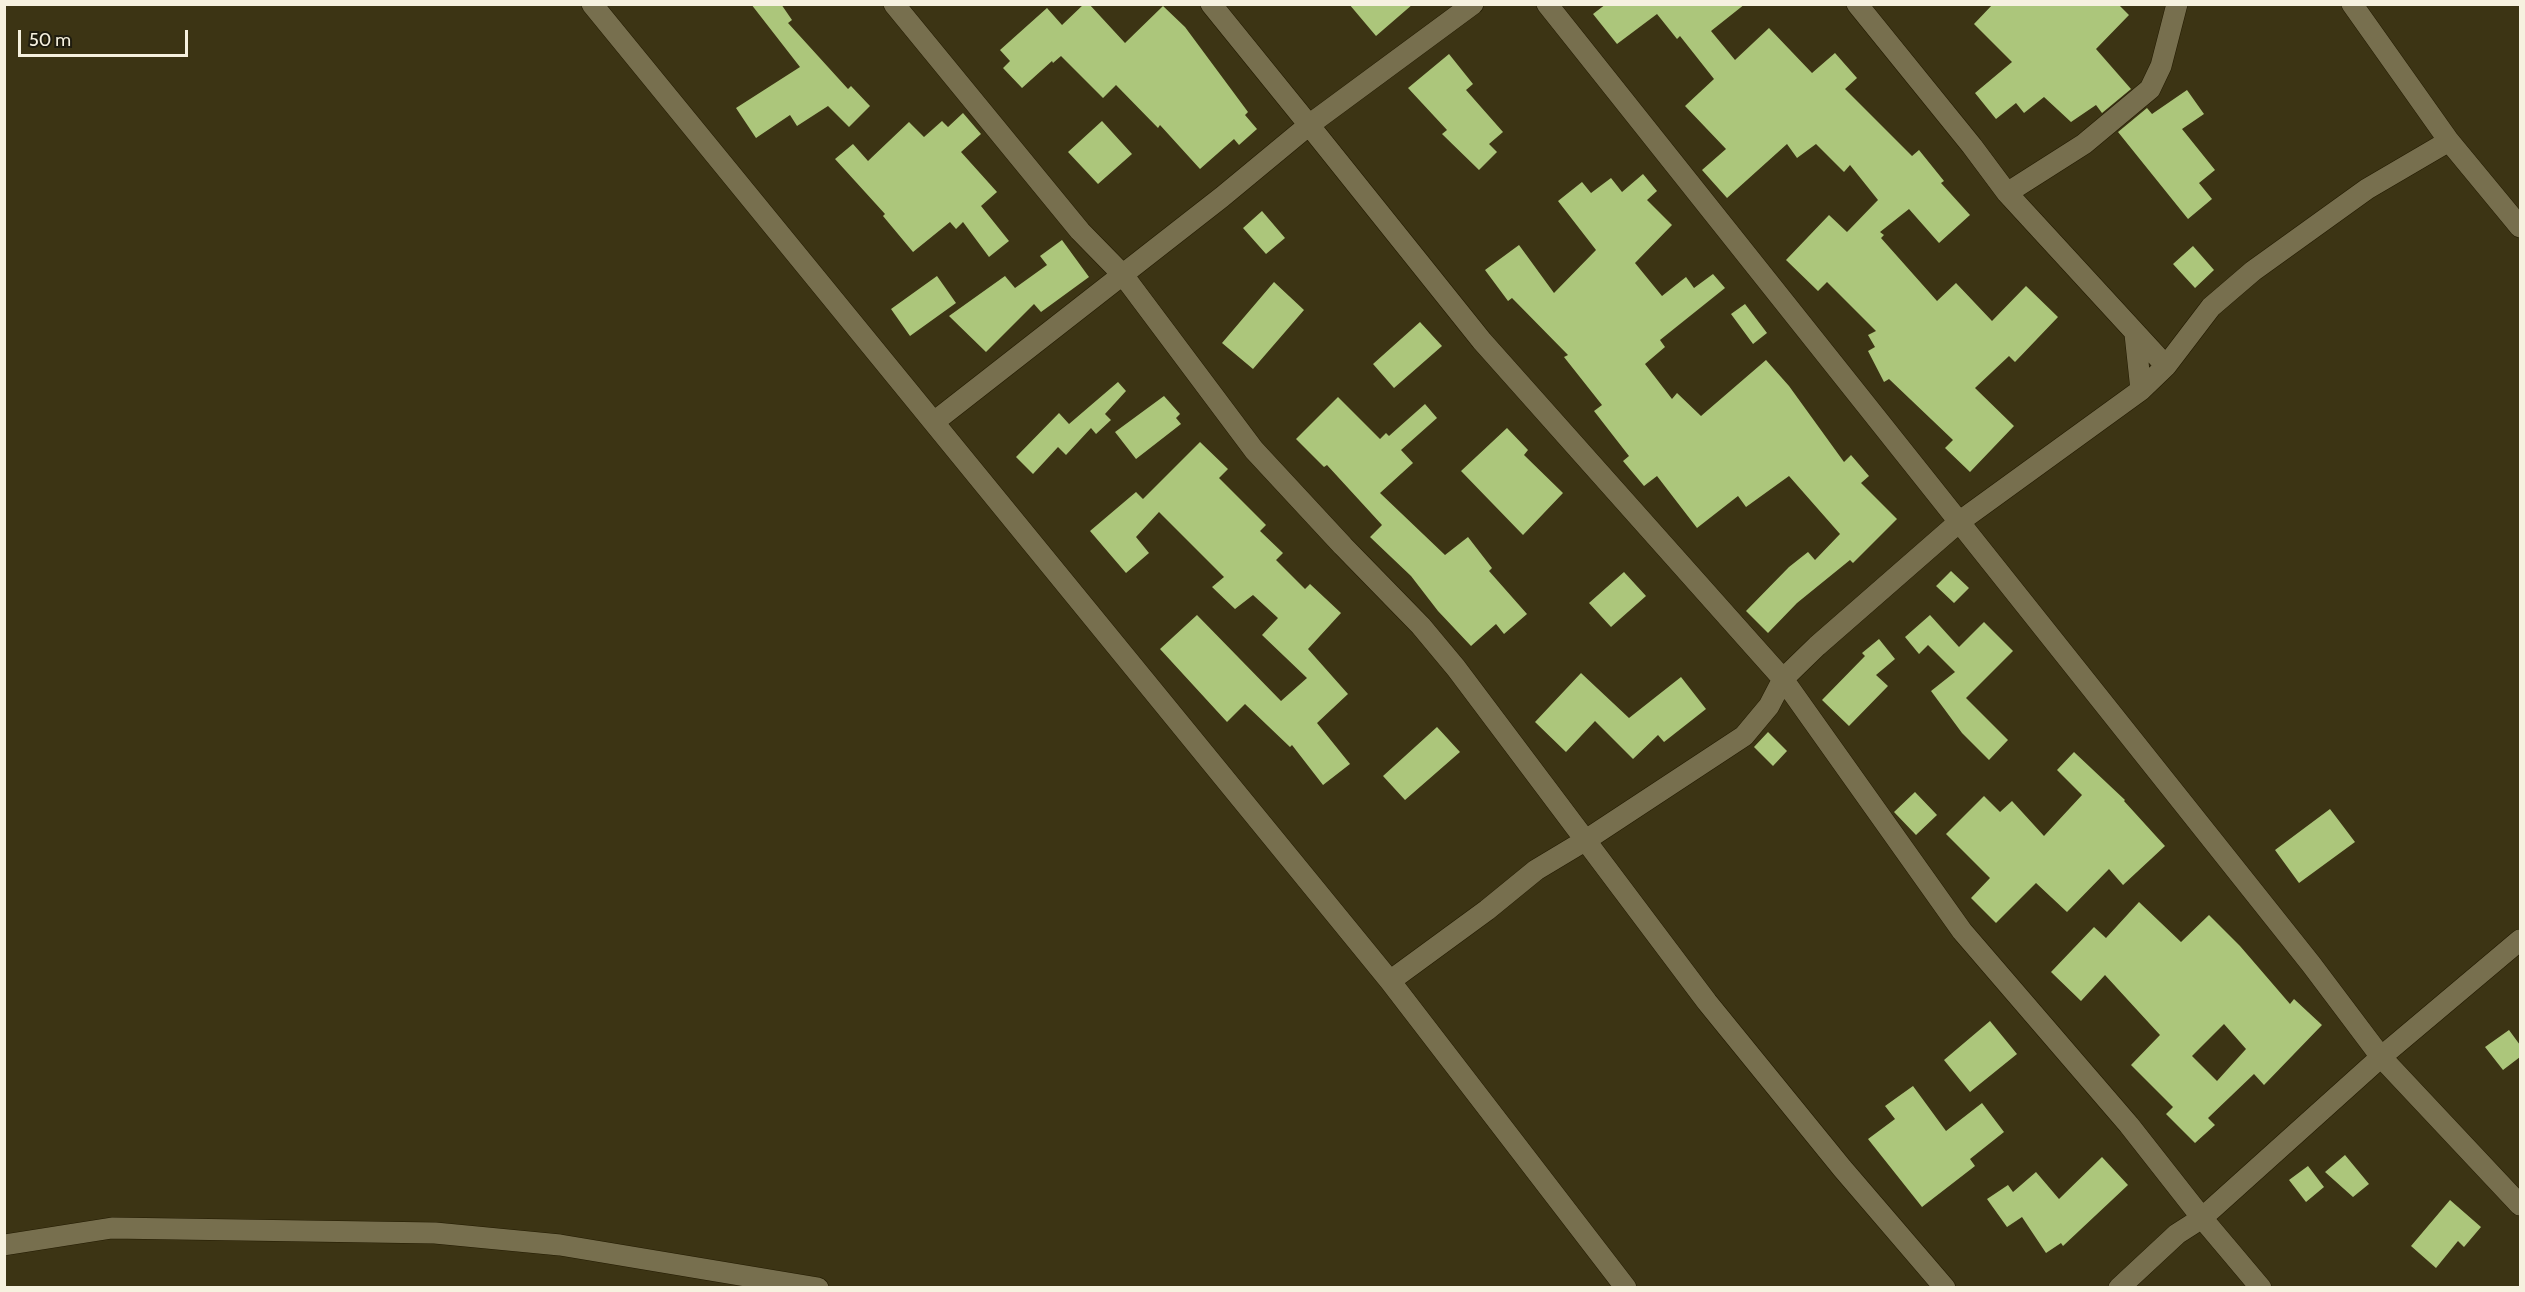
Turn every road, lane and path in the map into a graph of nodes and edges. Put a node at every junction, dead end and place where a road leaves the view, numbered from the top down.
1 (592, 4) edge
2 (894, 4) edge
3 (1210, 4) edge
4 (1473, 4) edge
5 (1547, 4) edge
6 (1857, 4) edge
7 (2177, 4) edge
8 (2352, 4) edge
9 (1309, 125) junction
10 (2449, 141) junction
11 (2007, 193) junction
12 (2520, 227) edge
13 (1123, 275) junction
14 (2134, 334) junction
15 (2166, 366) junction
16 (2141, 390) junction
17 (934, 422) junction
18 (1959, 522) junction
19 (1783, 678) junction
20 (1586, 840) junction
21 (2520, 940) edge
22 (1390, 981) junction
23 (2381, 1057) junction
24 (2520, 1205) edge
25 (2202, 1218) junction
26 (4, 1245) edge
27 (818, 1287) edge
28 (1626, 1287) edge
29 (1945, 1287) edge
30 (2119, 1287) edge
31 (2261, 1287) edge

1 - 17 street
2 - 13 street
3 - 9 street
4 - 9 street
5 - 18 street
6 - 11 street
7 - 11 street
8 - 10 street
9 - 13 street
9 - 19 street
10 - 12 street
10 - 15 street
11 - 14 street
13 - 17 street
13 - 20 street
14 - 15 street
14 - 16 street
15 - 16 street
16 - 18 street
17 - 22 street
18 - 19 street
18 - 23 street
19 - 20 street
19 - 25 street
20 - 22 street
20 - 29 street
21 - 23 street
22 - 28 street
23 - 24 street
23 - 25 street
25 - 30 street
25 - 31 street
26 - 27 street

